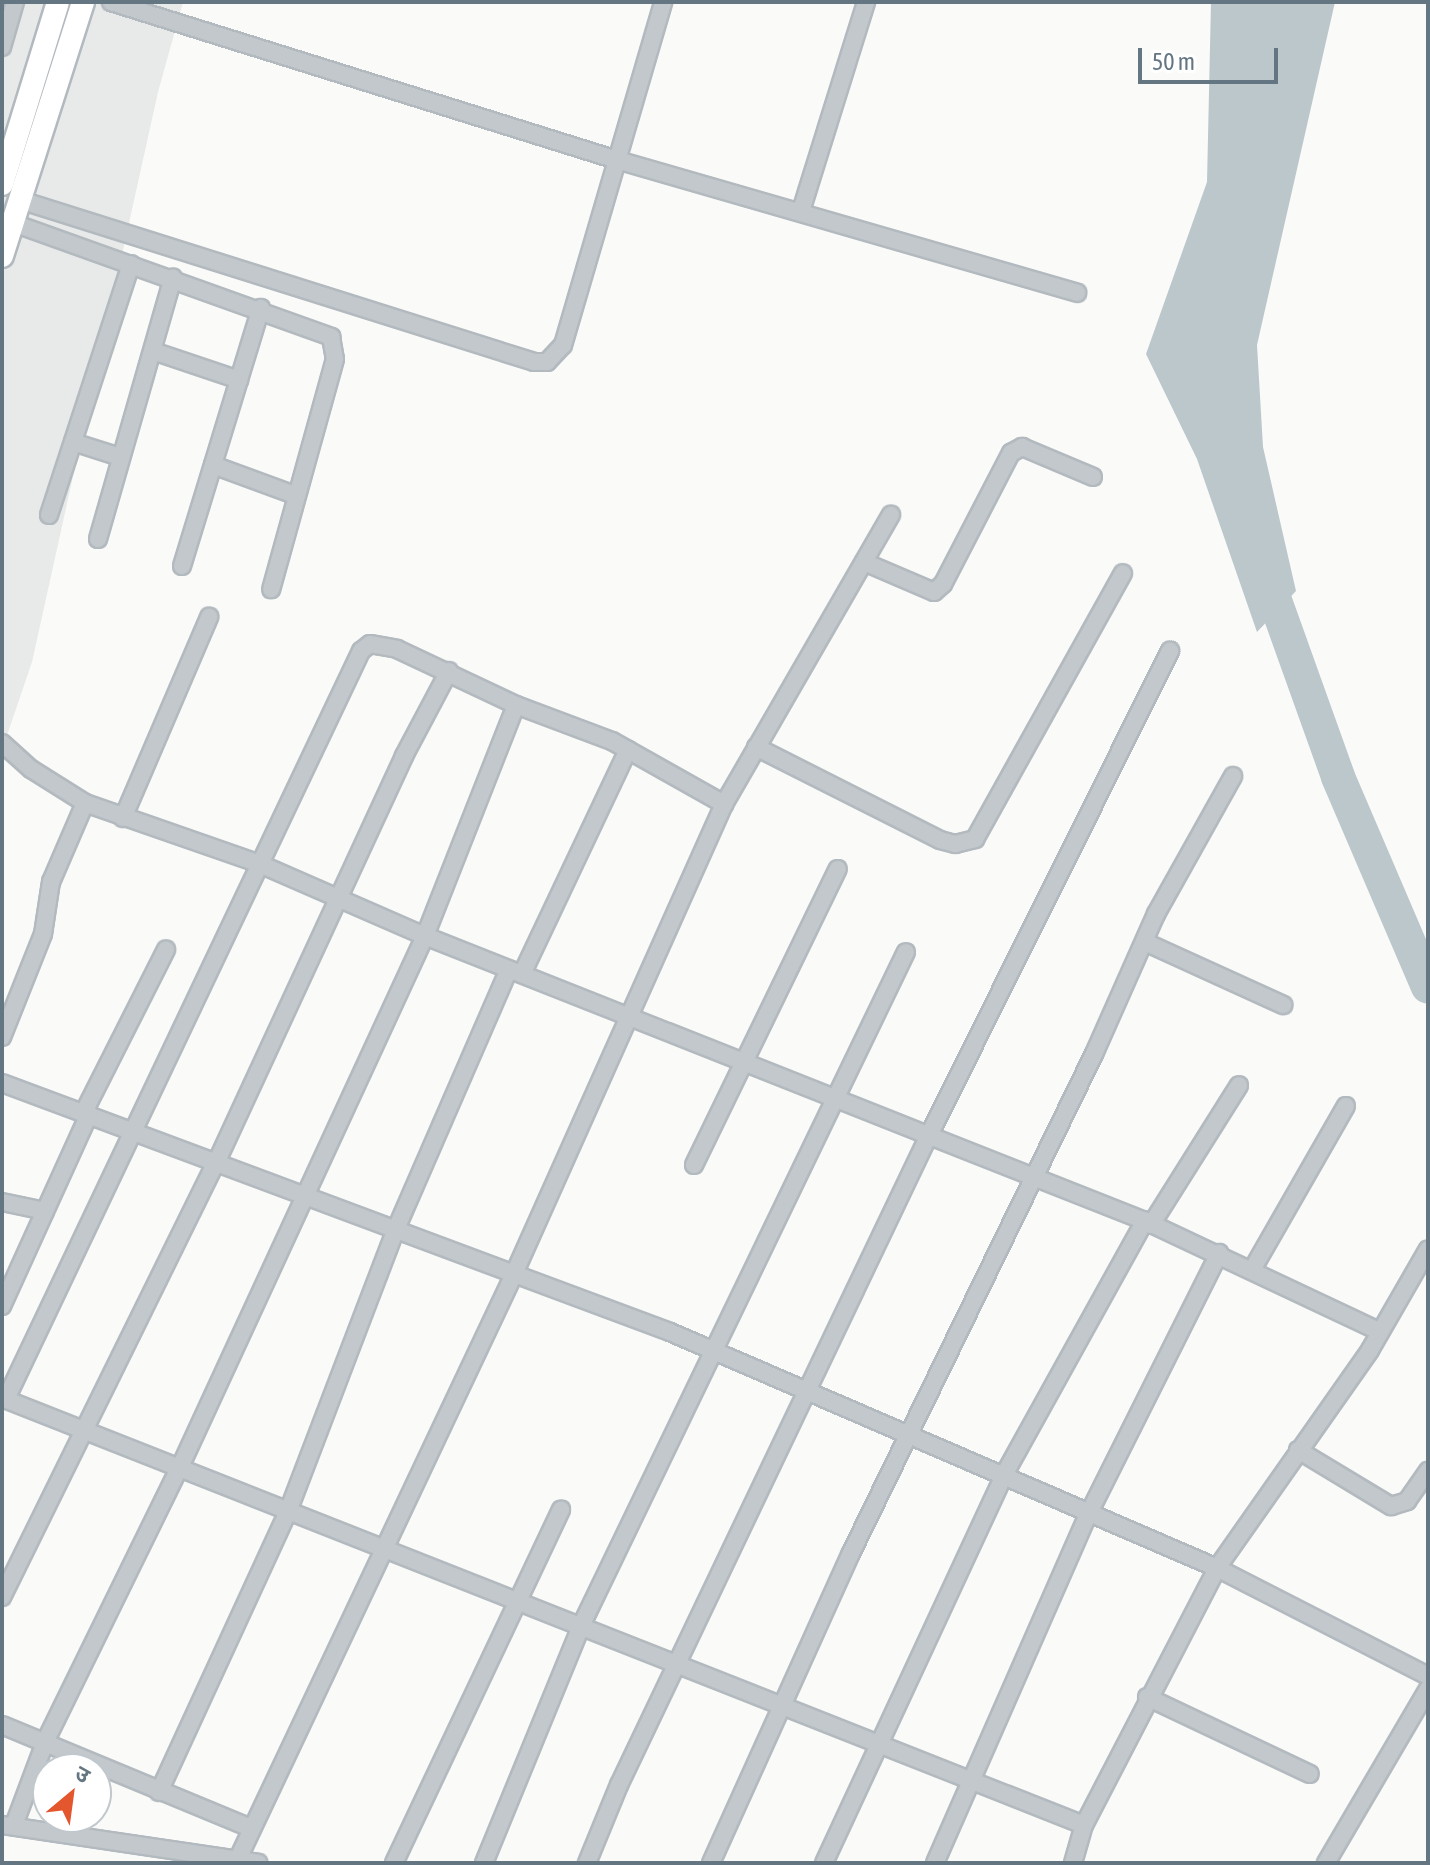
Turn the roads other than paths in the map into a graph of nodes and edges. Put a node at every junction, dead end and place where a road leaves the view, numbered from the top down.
1 (15, 2) edge
2 (58, 2) edge
3 (83, 2) edge
4 (111, 2) edge
5 (663, 2) edge
6 (866, 2) edge
7 (2, 47) edge
8 (617, 160) junction
9 (2, 184) edge
10 (20, 200) junction
11 (801, 211) junction
12 (8, 221) edge
13 (2, 256) edge
14 (131, 264) junction
15 (173, 278) junction
16 (1077, 293) dead end
17 (261, 308) junction
18 (153, 351) junction
19 (239, 380) junction
20 (73, 442) junction
21 (120, 457) junction
22 (213, 465) junction
23 (1093, 477) dead end
24 (295, 495) junction
25 (49, 515) dead end
26 (891, 515) dead end
27 (98, 539) dead end
28 (864, 562) junction
29 (182, 566) dead end
30 (1123, 573) dead end
31 (271, 589) dead end
32 (209, 617) dead end
33 (1170, 651) dead end
34 (449, 671) junction
35 (516, 705) junction
36 (756, 747) junction
37 (628, 750) junction
38 (5, 753) edge
39 (1233, 776) dead end
40 (85, 803) junction
41 (724, 804) junction
42 (123, 818) junction
43 (260, 864) junction
44 (838, 869) dead end
45 (338, 896) junction
46 (425, 936) junction
47 (1145, 942) junction
48 (166, 950) dead end
49 (906, 952) dead end
50 (516, 971) junction
51 (1283, 1005) dead end
52 (626, 1015) junction
53 (2, 1037) edge
54 (744, 1060) junction
55 (2, 1083) edge
56 (1239, 1085) dead end
57 (835, 1098) junction
58 (1346, 1106) dead end
59 (87, 1113) junction
60 (133, 1129) junction
61 (929, 1135) junction
62 (217, 1161) junction
63 (694, 1165) dead end
64 (1032, 1177) junction
65 (306, 1196) junction
66 (2, 1202) edge
67 (45, 1211) junction
68 (1148, 1223) junction
69 (396, 1229) junction
70 (1428, 1249) edge
71 (1219, 1253) junction
72 (1252, 1270) junction
73 (514, 1274) junction
74 (2, 1306) edge
75 (1379, 1331) junction
76 (711, 1352) junction
77 (805, 1393) junction
78 (4, 1398) edge
79 (85, 1427) junction
80 (909, 1436) junction
81 (1298, 1450) junction
82 (181, 1465) junction
83 (1428, 1471) edge
84 (1004, 1475) junction
85 (289, 1509) junction
86 (561, 1509) dead end
87 (1089, 1513) junction
88 (387, 1548) junction
89 (1217, 1568) junction
90 (2, 1597) edge
91 (516, 1598) junction
92 (581, 1626) junction
93 (677, 1663) junction
94 (1428, 1676) edge
95 (1428, 1689) edge
96 (1147, 1697) junction
97 (783, 1704) junction
98 (2, 1725) edge
99 (46, 1740) junction
100 (881, 1745) junction
101 (1310, 1774) dead end
102 (968, 1778) junction
103 (159, 1792) junction
104 (8, 1825) edge
105 (1084, 1825) junction
106 (251, 1828) junction
107 (236, 1861) edge
108 (258, 1863) edge
109 (394, 1863) edge
110 (484, 1863) edge
111 (587, 1863) edge
112 (711, 1863) edge
113 (824, 1863) edge
114 (935, 1863) edge
115 (1073, 1863) edge
116 (1326, 1863) edge

1 - 7 street
2 - 9 street
3 - 10 street
4 - 8 street
5 - 8 street
6 - 11 street
8 - 10 street
8 - 11 street
10 - 12 street
11 - 16 street
12 - 13 street
12 - 14 street
14 - 15 street
14 - 20 street
15 - 17 street
15 - 18 street
17 - 19 street
17 - 24 street
18 - 19 street
18 - 21 street
19 - 22 street
20 - 21 street
20 - 25 street
21 - 27 street
22 - 24 street
22 - 29 street
23 - 28 street
24 - 31 street
26 - 28 street
28 - 36 street
30 - 36 street
32 - 42 street
33 - 61 street
34 - 35 street
34 - 43 street
34 - 45 street
35 - 37 street
35 - 46 street
36 - 41 street
37 - 41 street
37 - 50 street
38 - 40 street
39 - 47 street
40 - 42 street
40 - 53 street
41 - 52 street
42 - 43 street
43 - 45 street
43 - 60 street
44 - 54 street
45 - 46 street
45 - 62 street
46 - 50 street
46 - 65 street
47 - 51 street
47 - 64 street
48 - 59 street
49 - 57 street
50 - 52 street
50 - 69 street
52 - 54 street
52 - 73 street
54 - 57 street
54 - 63 street
55 - 59 street
56 - 68 street
57 - 61 street
57 - 76 street
58 - 72 street
59 - 60 street
59 - 67 street
60 - 62 street
60 - 78 street
61 - 64 street
61 - 77 street
62 - 65 street
62 - 79 street
64 - 68 street
64 - 80 street
65 - 69 street
65 - 82 street
66 - 67 street
67 - 74 street
68 - 71 street
68 - 84 street
69 - 73 street
69 - 85 street
70 - 75 street
71 - 72 street
71 - 87 street
72 - 75 street
73 - 76 street
73 - 88 street
75 - 81 street
76 - 77 street
76 - 92 street
77 - 80 street
77 - 93 street
78 - 79 street
79 - 82 street
79 - 90 street
80 - 84 street
80 - 97 street
81 - 83 street
81 - 89 street
82 - 85 street
82 - 99 street
84 - 87 street
84 - 100 street
85 - 88 street
85 - 103 street
86 - 91 street
87 - 89 street
87 - 102 street
88 - 91 street
88 - 106 street
89 - 94 street
89 - 96 street
91 - 92 street
91 - 109 street
92 - 93 street
92 - 110 street
93 - 97 street
93 - 111 street
95 - 116 street
96 - 101 street
96 - 105 street
97 - 100 street
97 - 112 street
98 - 99 street
99 - 103 street
99 - 104 street
100 - 102 street
100 - 113 street
102 - 105 street
102 - 114 street
103 - 106 street
104 - 107 street
105 - 115 street
106 - 107 street
107 - 108 street

